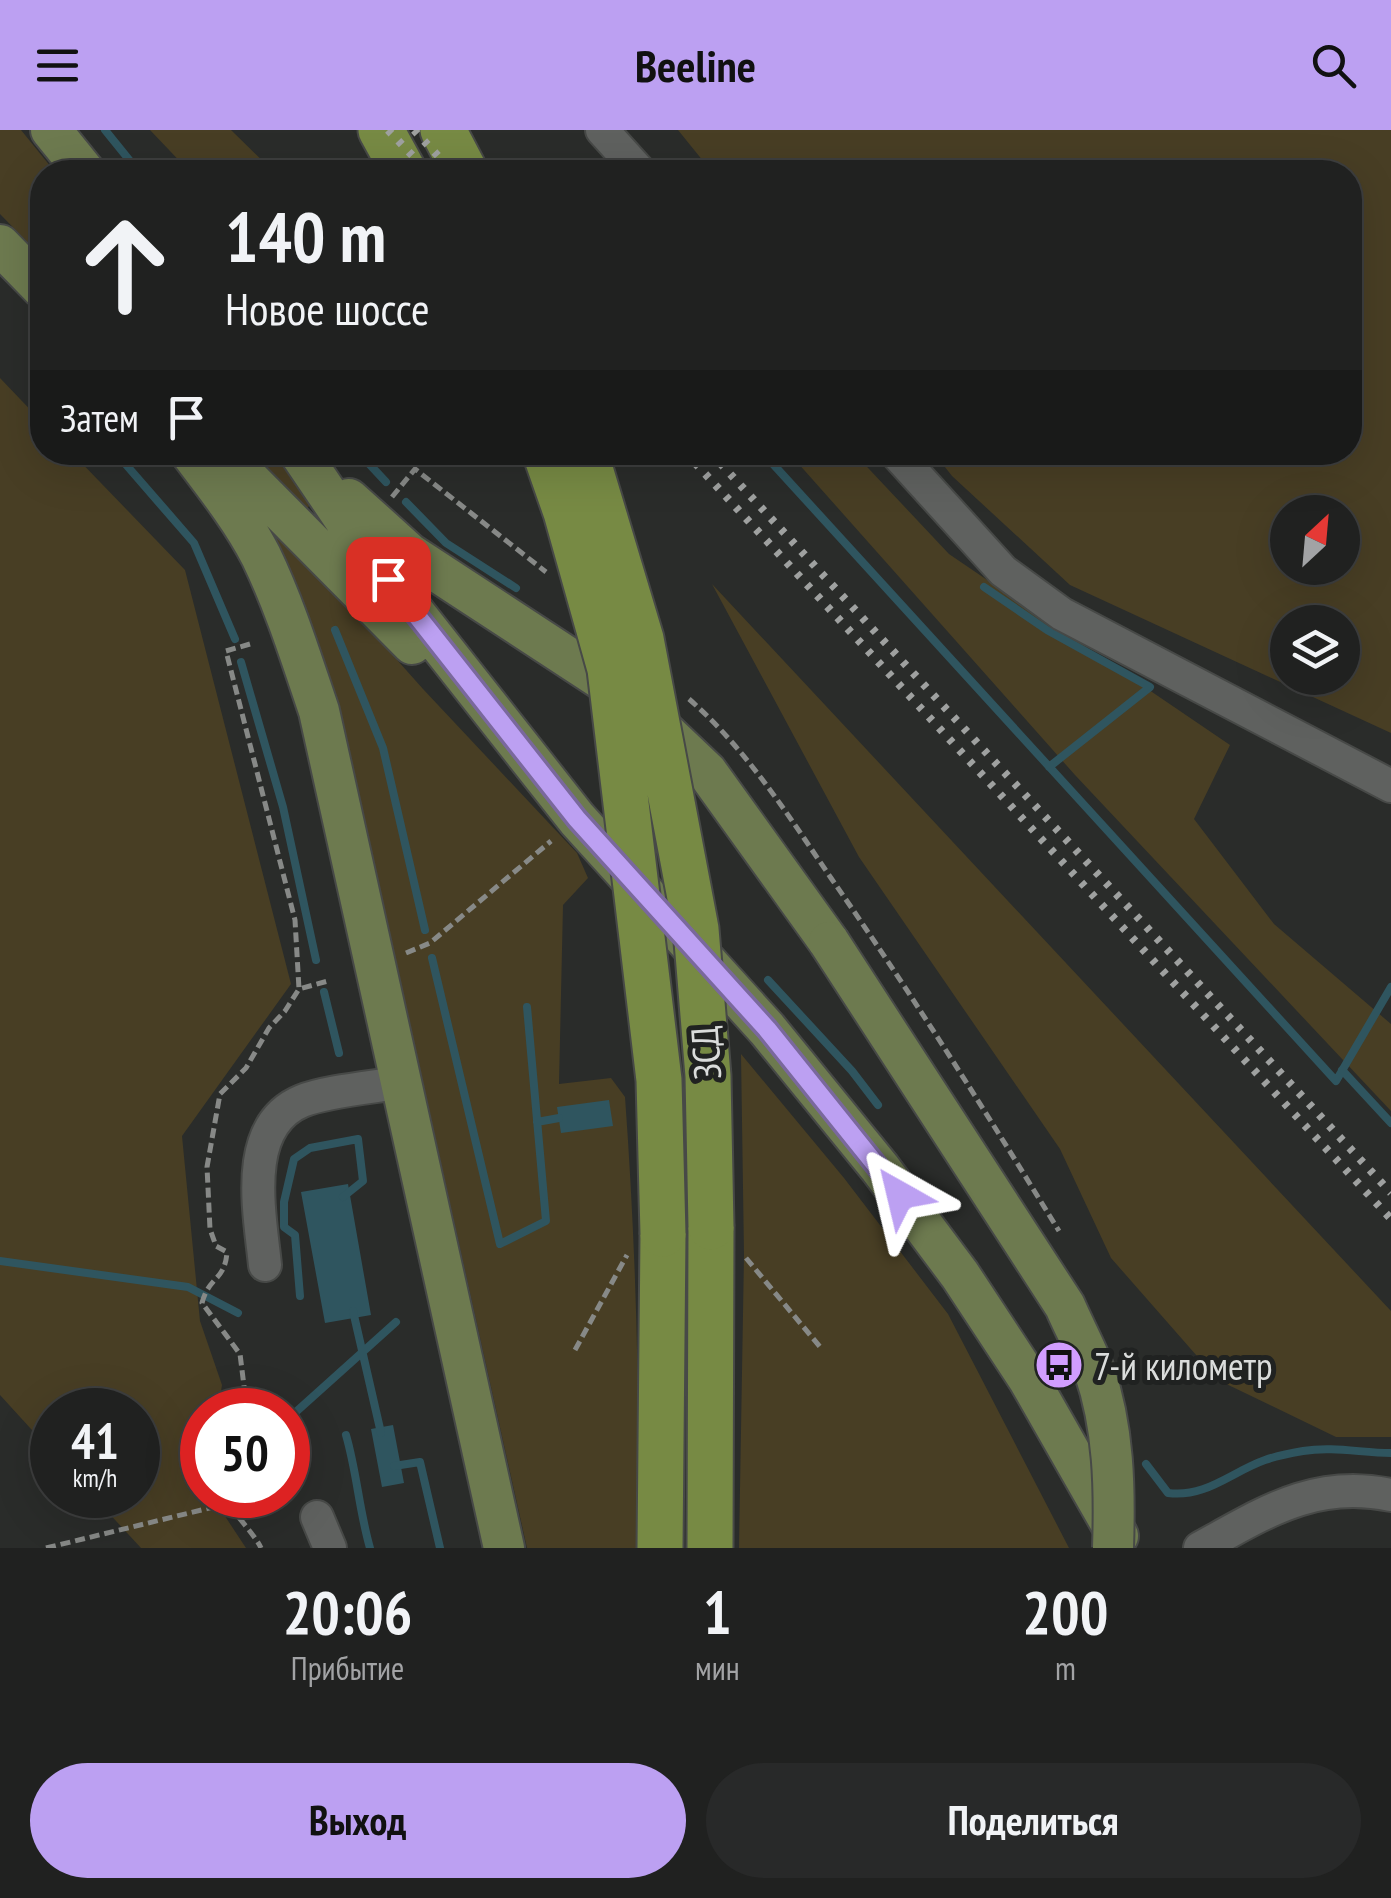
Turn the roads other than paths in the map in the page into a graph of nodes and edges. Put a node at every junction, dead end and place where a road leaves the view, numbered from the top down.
1 (51, 130) edge
2 (380, 130) edge
3 (442, 130) edge
4 (602, 130) edge
5 (75, 160) edge
6 (397, 160) edge
7 (458, 160) edge
8 (629, 160) edge
9 (0, 245) edge
10 (30, 276) edge
11 (200, 465) edge
12 (235, 465) edge
13 (307, 465) edge
14 (311, 465) edge
15 (549, 465) edge
16 (589, 465) edge
17 (907, 465) edge
18 (542, 775) junction
19 (1391, 786) edge
20 (404, 1082) junction
21 (264, 1266) dead end
22 (1391, 1495) edge
23 (317, 1516) dead end
24 (330, 1548) edge
25 (504, 1548) edge
26 (660, 1548) edge
27 (710, 1548) edge
28 (1113, 1548) edge
29 (1125, 1548) edge
30 (1200, 1548) edge

1 - 5 main road
2 - 6 highway
3 - 7 highway
4 - 8 lane
9 - 10 main road
11 - 20 main road
12 - 18 main road
13 - 18 main road
14 - 28 main road, bridge
15 - 26 highway, ЗСД, bridge
16 - 27 highway, ЗСД, bridge
17 - 19 lane
18 - 29 main road
20 - 21 lane
20 - 25 main road
22 - 30 lane
23 - 24 lane

